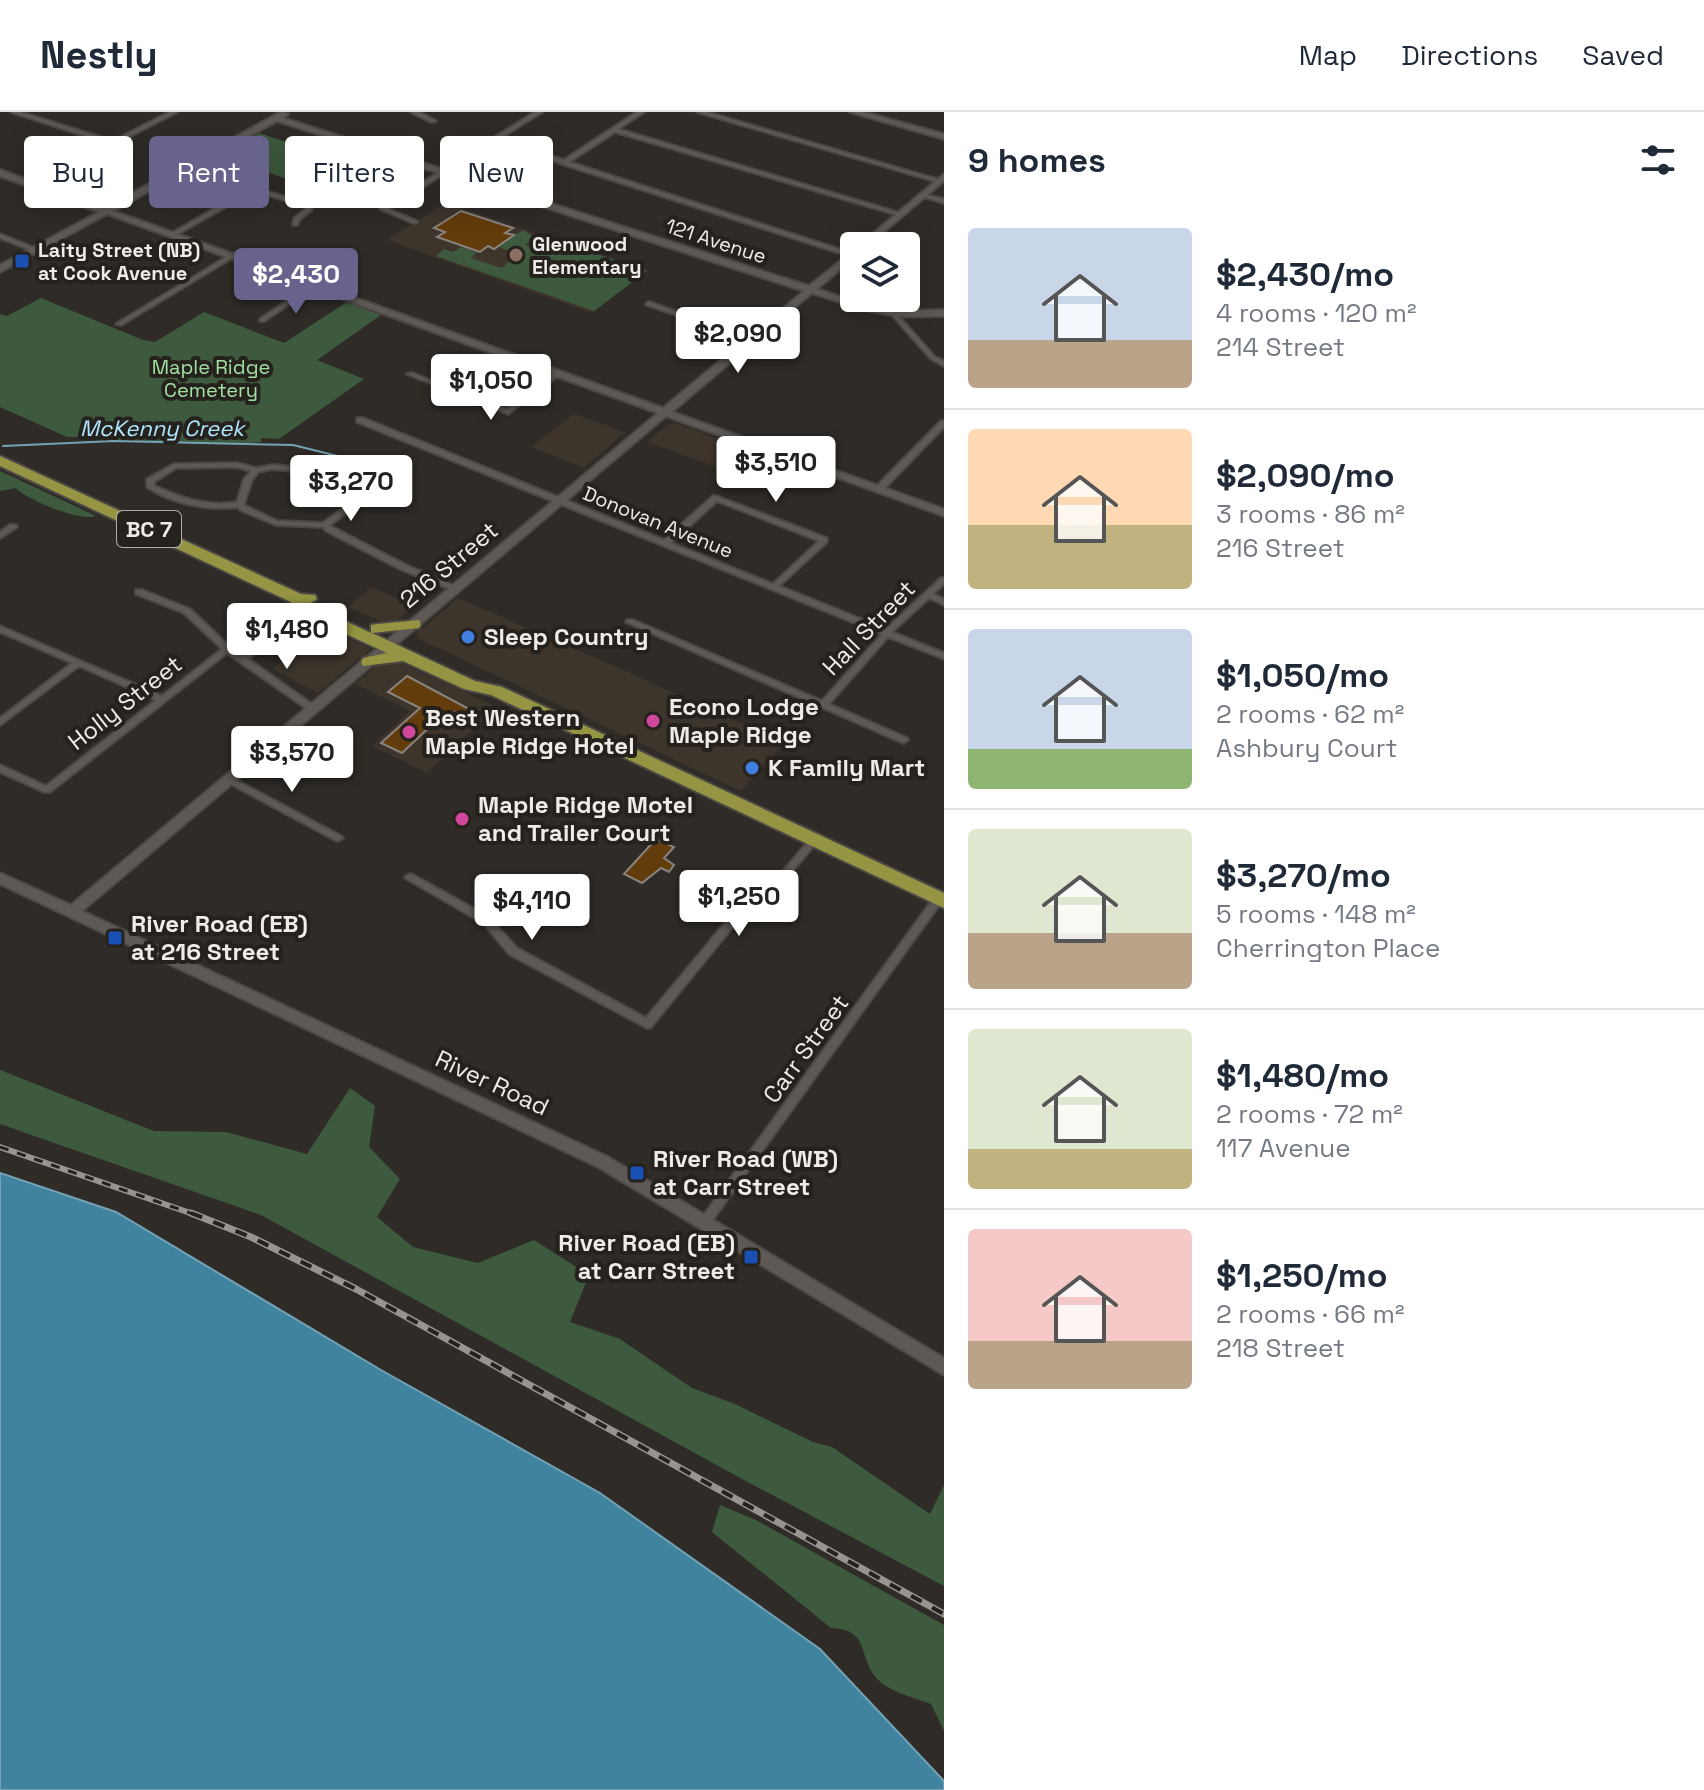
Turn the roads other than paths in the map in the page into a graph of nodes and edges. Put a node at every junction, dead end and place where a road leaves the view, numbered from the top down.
1 (14, 112) edge
2 (174, 112) edge
3 (287, 112) edge
4 (414, 112) edge
5 (539, 112) edge
6 (641, 112) edge
7 (700, 112) edge
8 (854, 112) edge
9 (276, 118) junction
10 (433, 121) dead end
11 (614, 130) junction
12 (501, 136) edge
13 (944, 137) edge
14 (553, 159) edge
15 (564, 163) junction
16 (440, 171) edge
17 (0, 173) edge
18 (440, 174) edge
19 (942, 179) edge
20 (269, 194) edge
21 (923, 195) junction
22 (944, 201) edge
23 (553, 207) edge
24 (220, 208) edge
25 (107, 211) junction
26 (900, 214) junction
27 (415, 222) dead end
28 (295, 224) dead end
29 (879, 232) edge
30 (174, 234) junction
31 (0, 236) edge
32 (35, 250) junction
33 (840, 250) edge
34 (233, 255) junction
35 (840, 265) edge
36 (0, 269) edge
37 (316, 284) junction
38 (810, 290) junction
39 (649, 304) dead end
40 (893, 313) junction
41 (944, 313) edge
42 (262, 320) dead end
43 (119, 324) dead end
44 (753, 340) junction
45 (944, 364) edge
46 (559, 373) junction
47 (410, 374) dead end
48 (667, 412) junction
49 (360, 420) dead end
50 (944, 423) edge
51 (0, 460) edge
52 (256, 470) junction
53 (879, 489) junction
54 (561, 500) junction
55 (240, 504) junction
56 (944, 513) edge
57 (325, 525) junction
58 (13, 527) dead end
59 (0, 536) edge
60 (666, 543) junction
61 (944, 580) edge
62 (774, 587) junction
63 (455, 588) junction
64 (139, 592) dead end
65 (928, 595) junction
66 (298, 599) junction
67 (944, 602) edge
68 (291, 621) dead end
69 (630, 622) dead end
70 (413, 624) junction
71 (0, 629) edge
72 (377, 629) junction
73 (888, 633) junction
74 (391, 642) junction
75 (227, 649) junction
76 (404, 655) junction
77 (944, 656) edge
78 (243, 659) junction
79 (369, 662) junction
80 (78, 663) junction
81 (489, 688) junction
82 (162, 699) junction
83 (824, 705) junction
84 (313, 709) junction
85 (0, 722) edge
86 (904, 740) dead end
87 (0, 768) edge
88 (230, 780) junction
89 (338, 838) dead end
90 (814, 840) junction
91 (410, 877) dead end
92 (0, 878) edge
93 (941, 899) edge
94 (72, 912) junction
95 (705, 1222) junction
96 (944, 1367) edge

1 - 2 street
3 - 9 street
4 - 10 street
5 - 12 street
6 - 11 street
7 - 19 street
8 - 13 street
9 - 16 street, 121 Avenue
9 - 25 street
11 - 15 street
11 - 26 street
14 - 15 street
15 - 33 street
17 - 25 street
18 - 27 street
19 - 21 street
20 - 28 street
21 - 22 street
21 - 26 street
23 - 38 street, 121 Avenue
24 - 30 street
25 - 30 street
25 - 32 street
26 - 29 street
30 - 34 street
31 - 32 street
32 - 36 street
34 - 37 street
34 - 43 street
35 - 38 street, 216 Street
37 - 42 street
37 - 46 street
38 - 40 street, 121 Avenue
38 - 44 street, 216 Street
39 - 44 street
40 - 41 street, 121 Avenue
40 - 45 street
44 - 48 street, 216 Street
46 - 47 street
46 - 48 street
48 - 53 street
48 - 54 street, 216 Street
49 - 54 street, Donovan Avenue
50 - 53 street
51 - 66 highway, BC 7
52 - 55 street
52 - 55 street
52 - 57 street
53 - 56 street
54 - 60 street, Donovan Avenue
54 - 63 street, 216 Street
55 - 57 street
57 - 63 street
58 - 59 street
60 - 62 street, Donovan Avenue
60 - 62 street
61 - 65 street, Hall Street
62 - 73 street, Donovan Avenue
63 - 70 street, 216 Street
64 - 75 street
65 - 67 street
65 - 73 street, Hall Street
66 - 72 highway, BC 7
66 - 74 highway, BC 7
68 - 78 street
69 - 83 street
70 - 72 highway
70 - 74 street, 216 Street
71 - 80 street
72 - 74 highway, BC 7
73 - 77 street, Donovan Avenue
73 - 83 street, Hall Street
74 - 76 highway, BC 7
74 - 79 street, 216 Street
74 - 81 highway, BC 7
75 - 78 street
75 - 82 street, Holly Street
76 - 79 highway
76 - 81 highway, BC 7
78 - 84 street
79 - 84 street, 216 Street
80 - 82 street
80 - 85 street
81 - 90 highway, BC 7
82 - 87 street, Holly Street
83 - 86 street
84 - 88 street, 216 Street
88 - 89 street
88 - 94 street, 216 Street
90 - 91 street
90 - 93 highway, BC 7
92 - 94 street, River Road
93 - 95 street, Carr Street
94 - 95 street, River Road
95 - 96 street, River Road

